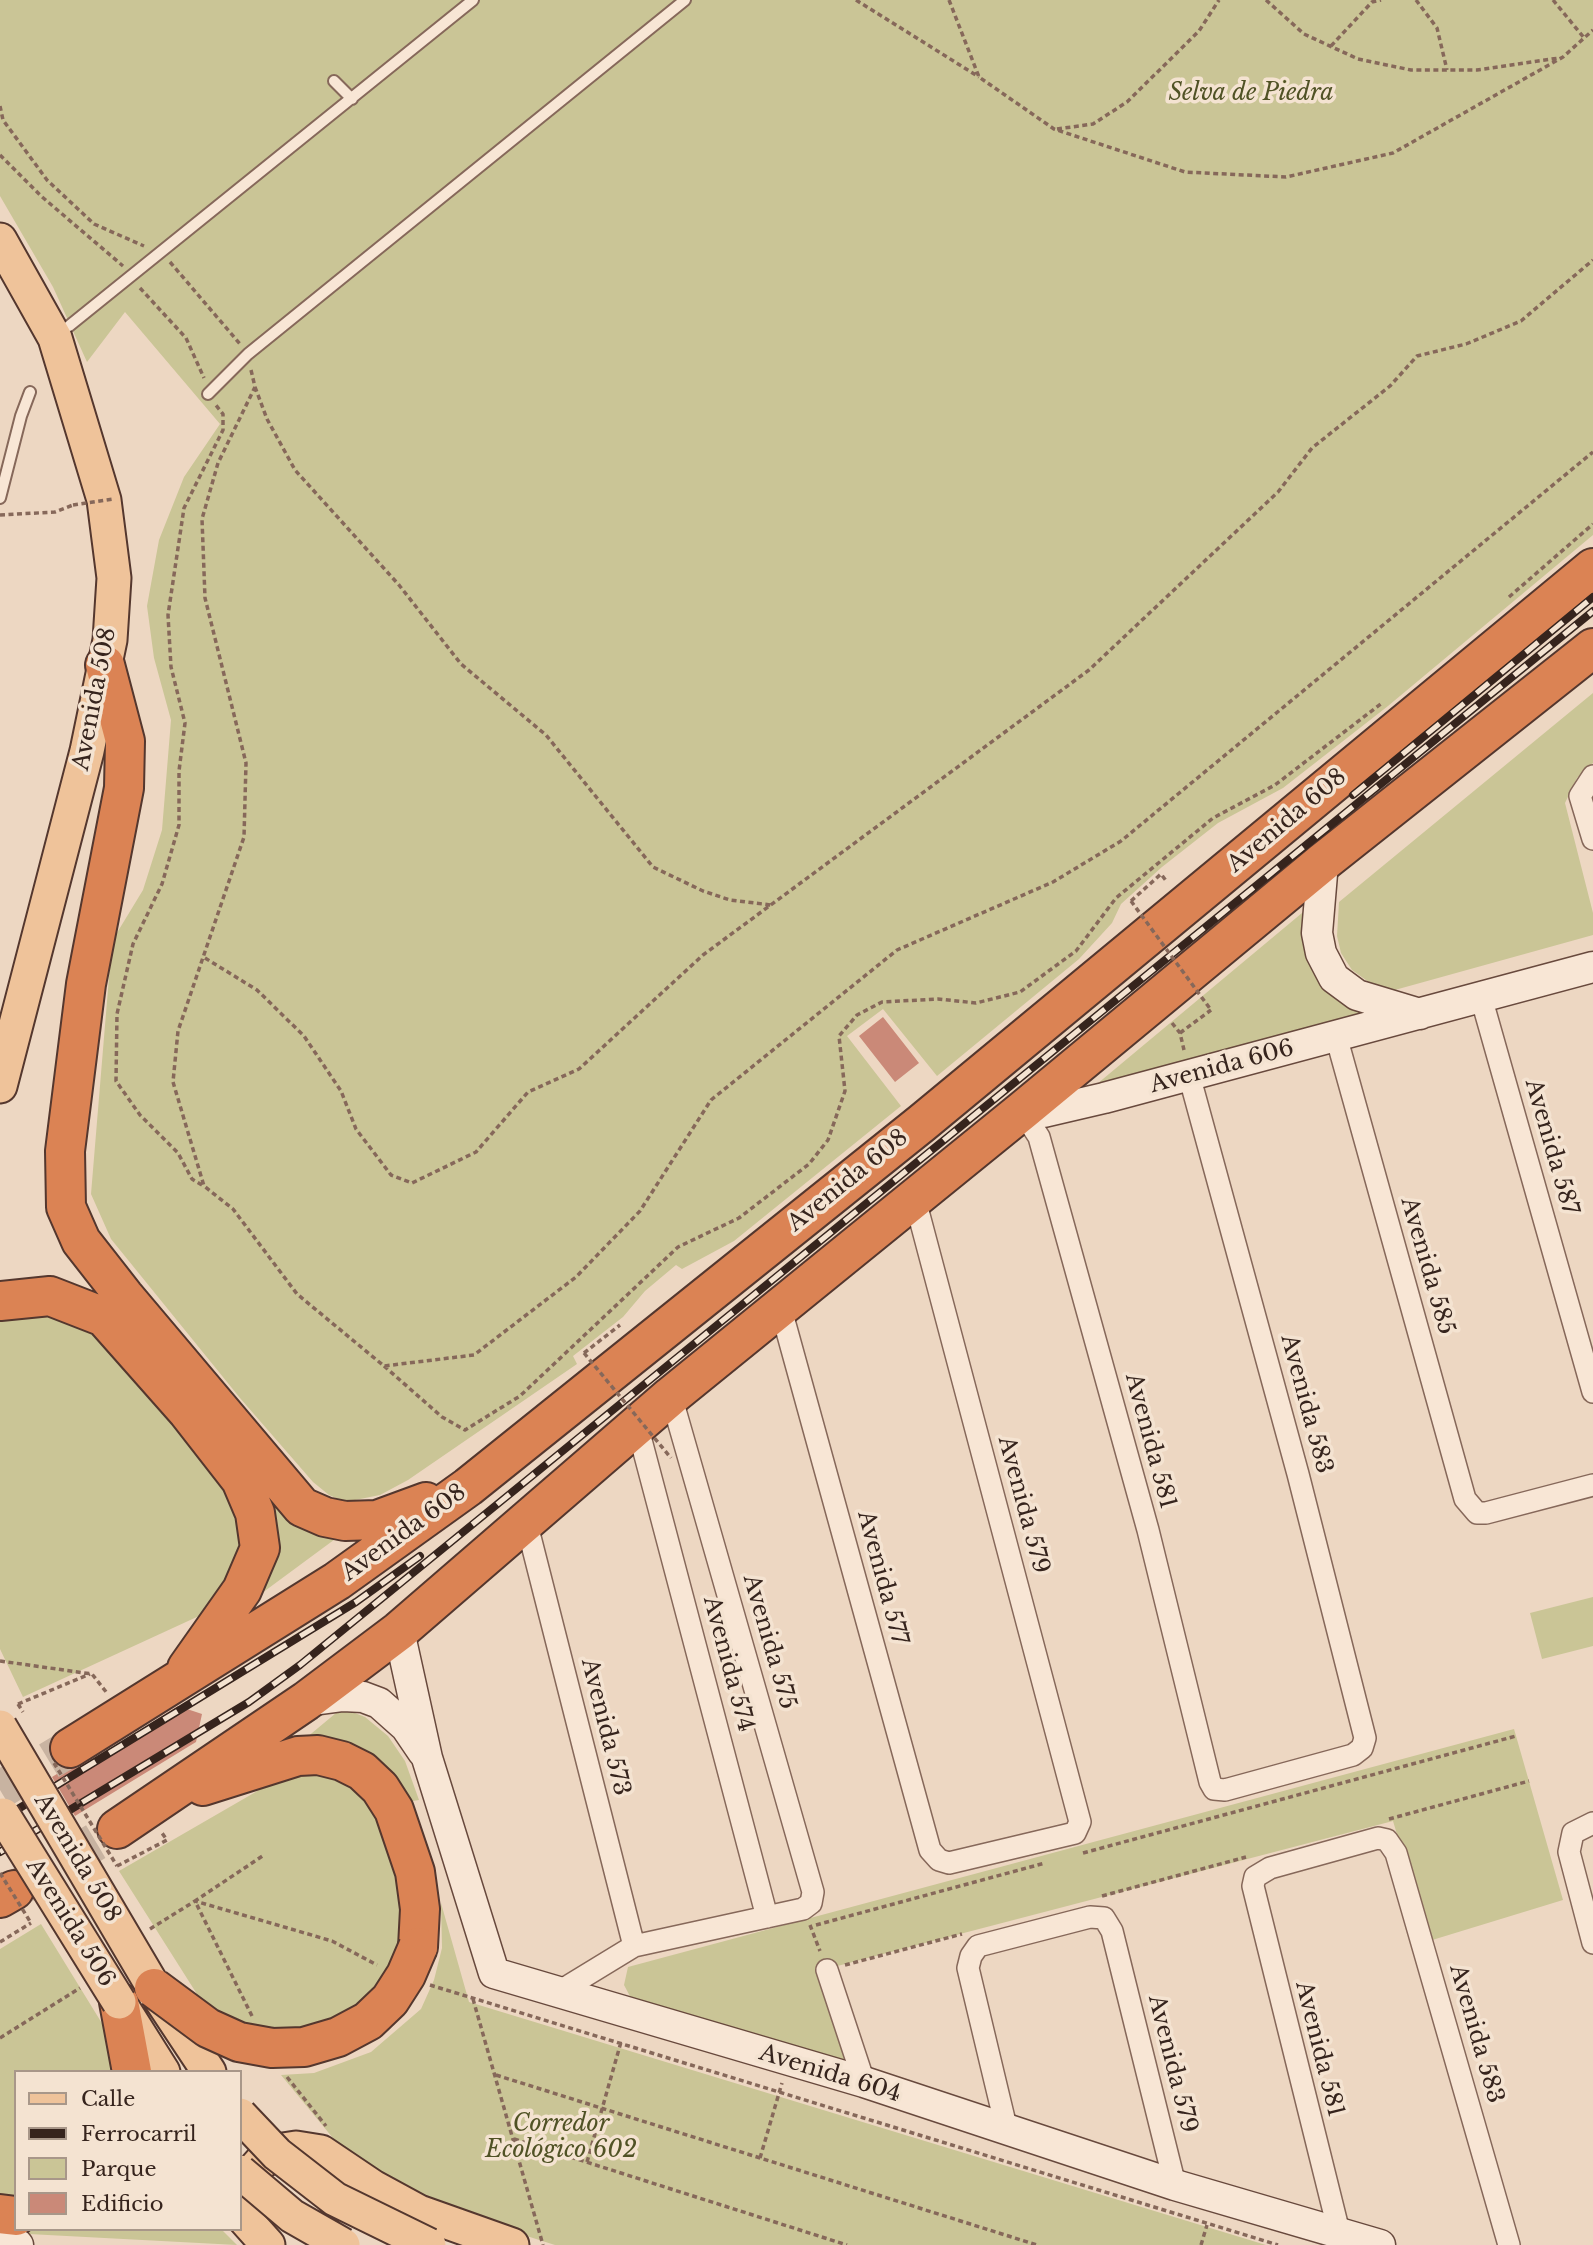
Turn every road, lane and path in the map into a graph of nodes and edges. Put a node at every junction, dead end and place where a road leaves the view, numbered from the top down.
1 (473, 0) edge
2 (685, 0) edge
3 (856, 0) edge
4 (950, 0) edge
5 (1219, 0) edge
6 (1266, 0) edge
7 (1381, 0) edge
8 (1416, 0) edge
9 (1553, 0) edge
10 (1593, 30) edge
11 (1585, 39) junction
12 (1331, 46) junction
13 (1563, 57) junction
14 (1447, 70) junction
15 (979, 77) junction
16 (334, 81) dead end
17 (352, 99) junction
18 (0, 106) edge
19 (1054, 129) junction
20 (0, 155) edge
21 (0, 240) edge
22 (163, 253) junction
23 (1593, 260) edge
24 (131, 277) junction
25 (63, 332) junction
26 (248, 354) junction
27 (255, 387) junction
28 (30, 392) dead end
29 (208, 394) junction
30 (1593, 452) edge
31 (0, 498) edge
32 (114, 499) dead end
33 (0, 515) edge
34 (1593, 524) edge
35 (1593, 568) edge
36 (1502, 604) dead end
37 (1593, 648) edge
38 (105, 666) junction
39 (1392, 695) dead end
40 (1590, 779) edge
41 (1593, 839) edge
42 (1323, 862) junction
43 (1161, 874) dead end
44 (773, 906) junction
45 (205, 958) junction
46 (1593, 967) edge
47 (1481, 997) junction
48 (1148, 1004) junction
49 (1420, 1014) junction
50 (1180, 1033) junction
51 (1336, 1036) junction
52 (1186, 1076) junction
53 (0, 1086) edge
54 (1022, 1111) junction
55 (204, 1186) junction
56 (914, 1196) junction
57 (0, 1301) edge
58 (780, 1306) junction
59 (629, 1318) dead end
60 (384, 1366) junction
61 (1593, 1392) edge
62 (671, 1396) junction
63 (637, 1425) junction
64 (671, 1458) dead end
65 (1593, 1485) edge
66 (468, 1487) junction
67 (526, 1521) junction
68 (399, 1630) junction
69 (0, 1661) edge
70 (176, 1683) junction
71 (306, 1701) junction
72 (14, 1715) edge
73 (1516, 1736) dead end
74 (62, 1755) joint
75 (427, 1758) junction
76 (1529, 1781) dead end
77 (1214, 1789) joint
78 (167, 1797) junction
79 (0, 1810) edge
80 (1593, 1823) edge
81 (1387, 1830) junction
82 (167, 1840) dead end
83 (117, 1847) junction
84 (264, 1855) dead end
85 (1074, 1855) dead end
86 (1250, 1856) dead end
87 (939, 1860) joint
88 (1048, 1862) dead end
89 (11, 1896) edge
90 (1098, 1897) dead end
91 (195, 1900) junction
92 (808, 1913) junction
93 (766, 1917) junction
94 (963, 1934) dead end
95 (143, 1935) dead end
96 (0, 1942) edge
97 (1593, 1943) edge
98 (634, 1946) junction
99 (421, 1965) junction
100 (827, 1970) junction
101 (388, 1971) dead end
102 (85, 1984) dead end
103 (154, 1988) junction
104 (557, 1993) junction
105 (473, 1999) junction
106 (119, 2002) junction
107 (257, 2026) dead end
108 (0, 2038) edge
109 (621, 2042) junction
110 (788, 2060) junction
111 (132, 2070) edge
112 (162, 2070) edge
113 (208, 2070) edge
114 (283, 2073) dead end
115 (496, 2075) junction
116 (863, 2082) junction
117 (779, 2094) junction
118 (603, 2108) junction
119 (242, 2117) edge
120 (330, 2130) dead end
121 (1007, 2131) junction
122 (514, 2138) junction
123 (760, 2158) junction
124 (587, 2162) junction
125 (242, 2174) edge
126 (1175, 2185) junction
127 (1207, 2225) junction
128 (1339, 2232) junction
129 (528, 2240) edge
130 (0, 2244) edge
131 (18, 2245) edge
132 (268, 2245) edge
133 (343, 2245) edge
134 (429, 2245) edge
135 (543, 2245) edge
136 (847, 2245) edge
137 (1037, 2245) edge
138 (1201, 2245) edge
139 (1278, 2245) edge
140 (1380, 2245) edge
141 (1509, 2245) edge

1 - 17 lane
2 - 26 lane
3 - 15 path
4 - 15 path
5 - 19 path
6 - 12 path
7 - 12 path
8 - 14 path
9 - 11 path
10 - 11 path
11 - 13 path
12 - 14 path
13 - 14 path
13 - 19 path
15 - 19 path
16 - 17 lane
17 - 22 lane
18 - 22 path
20 - 24 path
21 - 25 main road, Avenida 508
22 - 24 lane
22 - 26 path
23 - 44 path
24 - 25 lane
24 - 29 path
25 - 38 main road, Avenida 508
26 - 27 path
26 - 29 lane
27 - 44 path
27 - 45 path
28 - 31 lane
29 - 55 path
30 - 60 path
32 - 33 path, bridge
34 - 36 path
35 - 66 highway, Avenida 608
37 - 42 highway
38 - 53 main road, Avenida 508
38 - 66 highway
39 - 60 path
40 - 41 street
42 - 48 highway
42 - 49 street
43 - 50 path, bridge
44 - 45 path
45 - 55 path
46 - 47 street, Avenida 606
47 - 49 street, Avenida 606
47 - 61 street, Avenida 587
48 - 50 path
48 - 54 highway
49 - 51 street, Avenida 606
50 - 52 path
51 - 52 street, Avenida 606
51 - 65 street, Avenida 585
52 - 54 street, Avenida 606
52 - 77 street, Avenida 583
54 - 56 highway
54 - 77 street, Avenida 581
55 - 60 path
56 - 58 highway
56 - 87 street, Avenida 579
57 - 70 highway
58 - 62 highway
58 - 87 street, Avenida 577
59 - 64 path, bridge
62 - 63 highway
62 - 92 street, Avenida 575
63 - 67 highway
63 - 93 street, Avenida 574
66 - 70 highway, Avenida 608
67 - 68 highway
67 - 98 street, Avenida 573
68 - 71 highway
68 - 75 street, Avenida 604
69 - 72 path
70 - 74 highway, Avenida 608
71 - 75 street, Avenida 604
71 - 78 highway
72 - 103 main road, Avenida 508, bridge
73 - 85 path
74 - 83 path, bridge
75 - 104 street, Avenida 604
76 - 81 path
78 - 83 highway
78 - 99 highway
79 - 106 main road, Avenida 506, bridge
80 - 97 street
81 - 128 street, Avenida 581
81 - 141 street, Avenida 583
82 - 83 path
84 - 91 path
86 - 90 path
88 - 92 path
89 - 89 path, bridge
89 - 96 path
91 - 95 path
91 - 101 path
91 - 107 path
92 - 93 street
92 - 100 path
93 - 98 street
94 - 100 path
98 - 104 street
99 - 103 highway, bridge
99 - 105 path
100 - 116 street
102 - 108 path
103 - 113 main road, Avenida 508
104 - 110 street, Avenida 604
105 - 109 path
105 - 115 path
106 - 111 highway
106 - 112 main road, Avenida 506
109 - 117 path
109 - 118 path
110 - 116 street, Avenida 604
110 - 117 path
114 - 120 path
115 - 118 path
115 - 122 path
116 - 121 street, Avenida 604
117 - 123 path
117 - 127 path
118 - 123 path
118 - 124 path
119 - 134 main road, bridge
121 - 126 street, Avenida 604
121 - 126 street, Avenida 579
122 - 124 path
122 - 129 path
123 - 137 path
124 - 136 path
125 - 133 main road, bridge
126 - 128 street, Avenida 604
127 - 138 path
127 - 139 path
128 - 140 street, Avenida 604
129 - 132 main road
129 - 135 path
130 - 131 street

